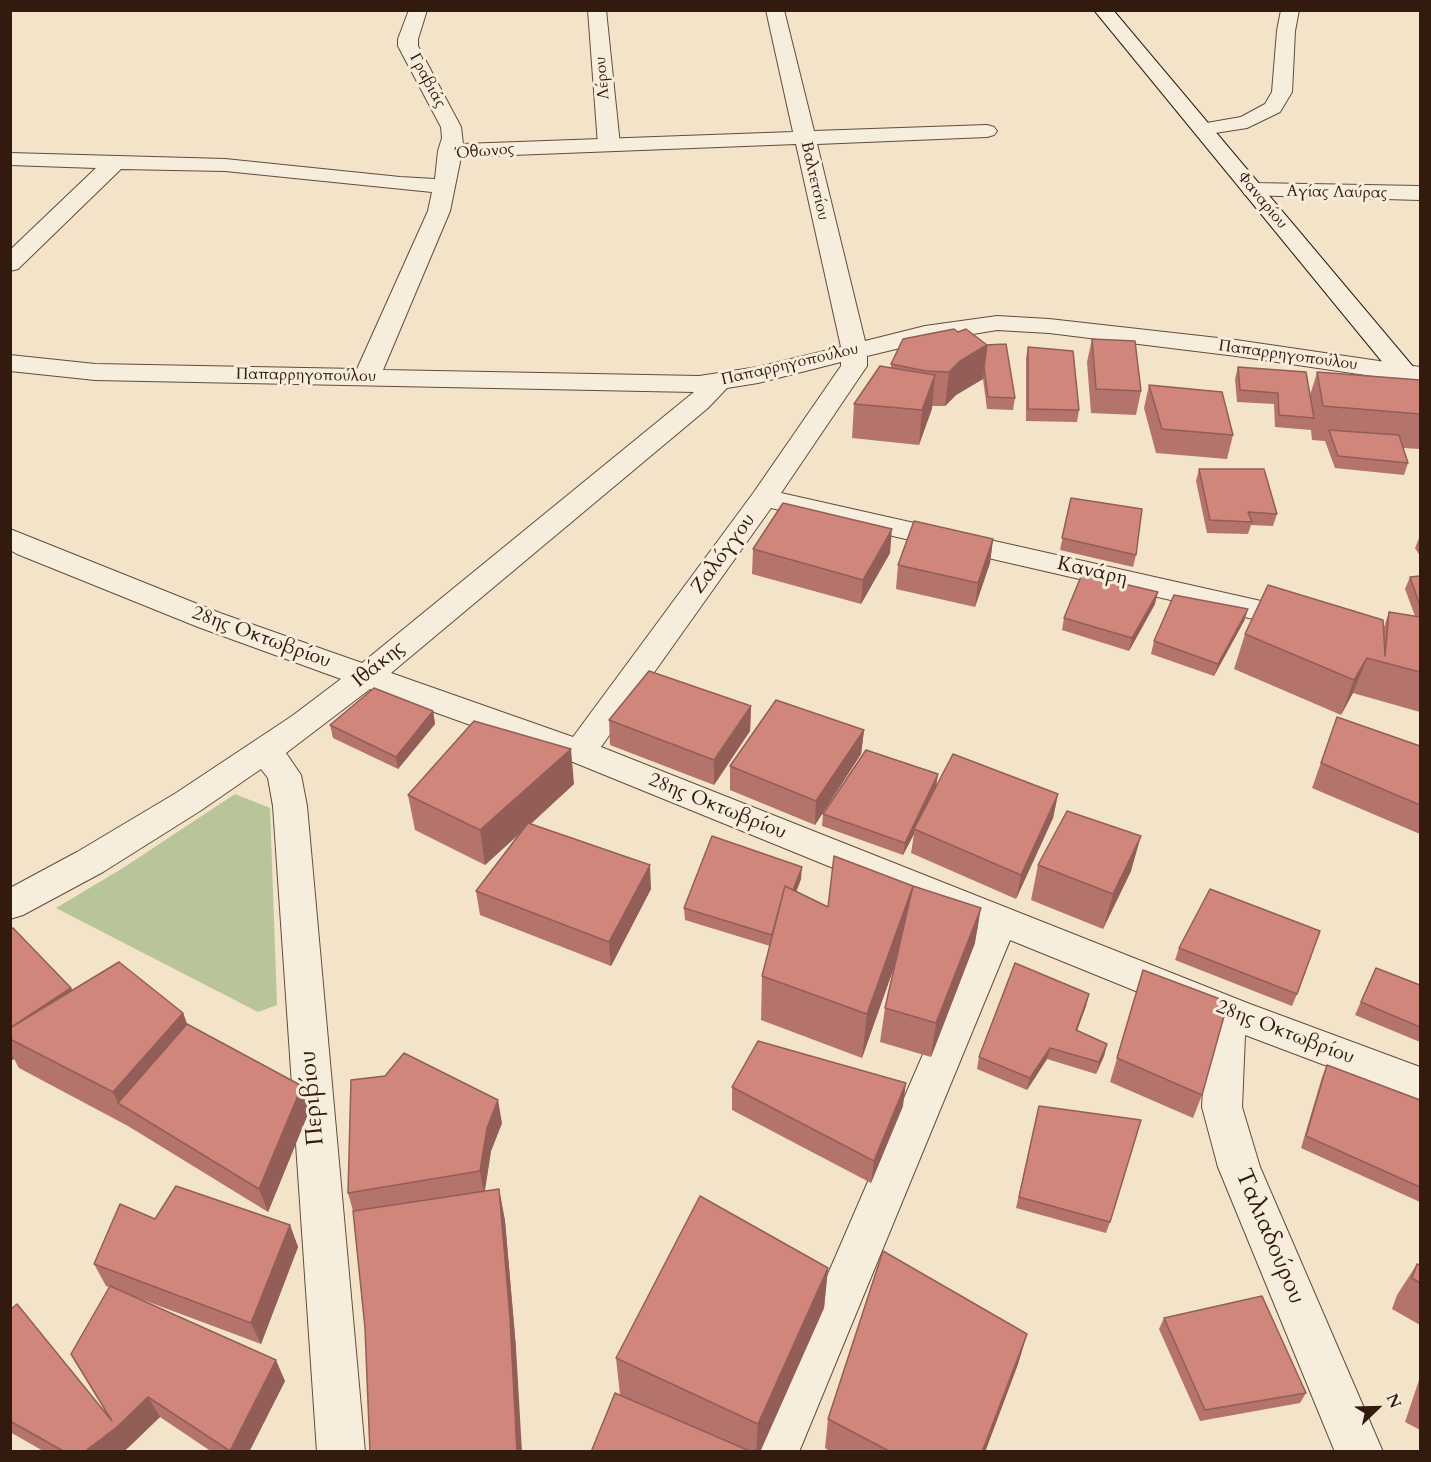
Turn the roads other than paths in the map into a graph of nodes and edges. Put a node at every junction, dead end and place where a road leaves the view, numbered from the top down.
1 (418, 10) edge
2 (597, 10) edge
3 (775, 10) edge
4 (1103, 10) edge
5 (1290, 10) edge
6 (1202, 129) junction
7 (987, 131) dead end
8 (804, 138) junction
9 (609, 145) junction
10 (449, 152) junction
11 (10, 159) edge
12 (116, 161) junction
13 (445, 186) junction
14 (1253, 190) junction
15 (1420, 194) edge
16 (10, 264) edge
17 (854, 350) junction
18 (10, 363) edge
19 (367, 377) junction
20 (1416, 380) edge
21 (717, 382) junction
22 (764, 498) junction
23 (10, 538) edge
24 (1328, 626) edge
25 (365, 677) junction
26 (266, 751) junction
27 (580, 752) junction
28 (10, 905) edge
29 (999, 921) junction
30 (1236, 1015) junction
31 (1420, 1084) edge
32 (341, 1452) edge
33 (775, 1452) edge
34 (1359, 1452) edge

1 - 10 street, Γραβιάς
2 - 9 street, Λέρου
3 - 8 street, Βαλτετσίου
4 - 6 street, Φαναρίου
5 - 6 street
6 - 14 street, Φαναρίου
7 - 8 street, Όθωνος
8 - 9 street, Όθωνος
8 - 17 street, Βαλτετσίου
9 - 10 street, Όθωνος
10 - 13 street, Όθωνος
11 - 12 street, Όθωνος
12 - 13 street, Όθωνος
12 - 16 street
13 - 19 street
14 - 15 street, Αγίας Λαύρας
14 - 20 street, Φαναρίου
17 - 20 street, Παπαρρηγοπούλου
17 - 21 street, Παπαρρηγοπούλου
17 - 22 street, Ζαλόγγου
18 - 19 street, Παπαρρηγοπούλου
19 - 21 street, Παπαρρηγοπούλου
21 - 25 street, Ιθάκης
22 - 24 street, Κανάρη
22 - 27 street, Ζαλόγγου
23 - 25 street, 28ης Οκτωβρίου
25 - 26 street, Ιθάκης
25 - 27 street, 28ης Οκτωβρίου
26 - 28 street, Ιθάκης
26 - 32 street, Περιβίου
27 - 29 street, 28ης Οκτωβρίου
29 - 30 street, 28ης Οκτωβρίου
29 - 33 street
30 - 31 street, 28ης Οκτωβρίου
30 - 34 street, Ταλιαδούρου

